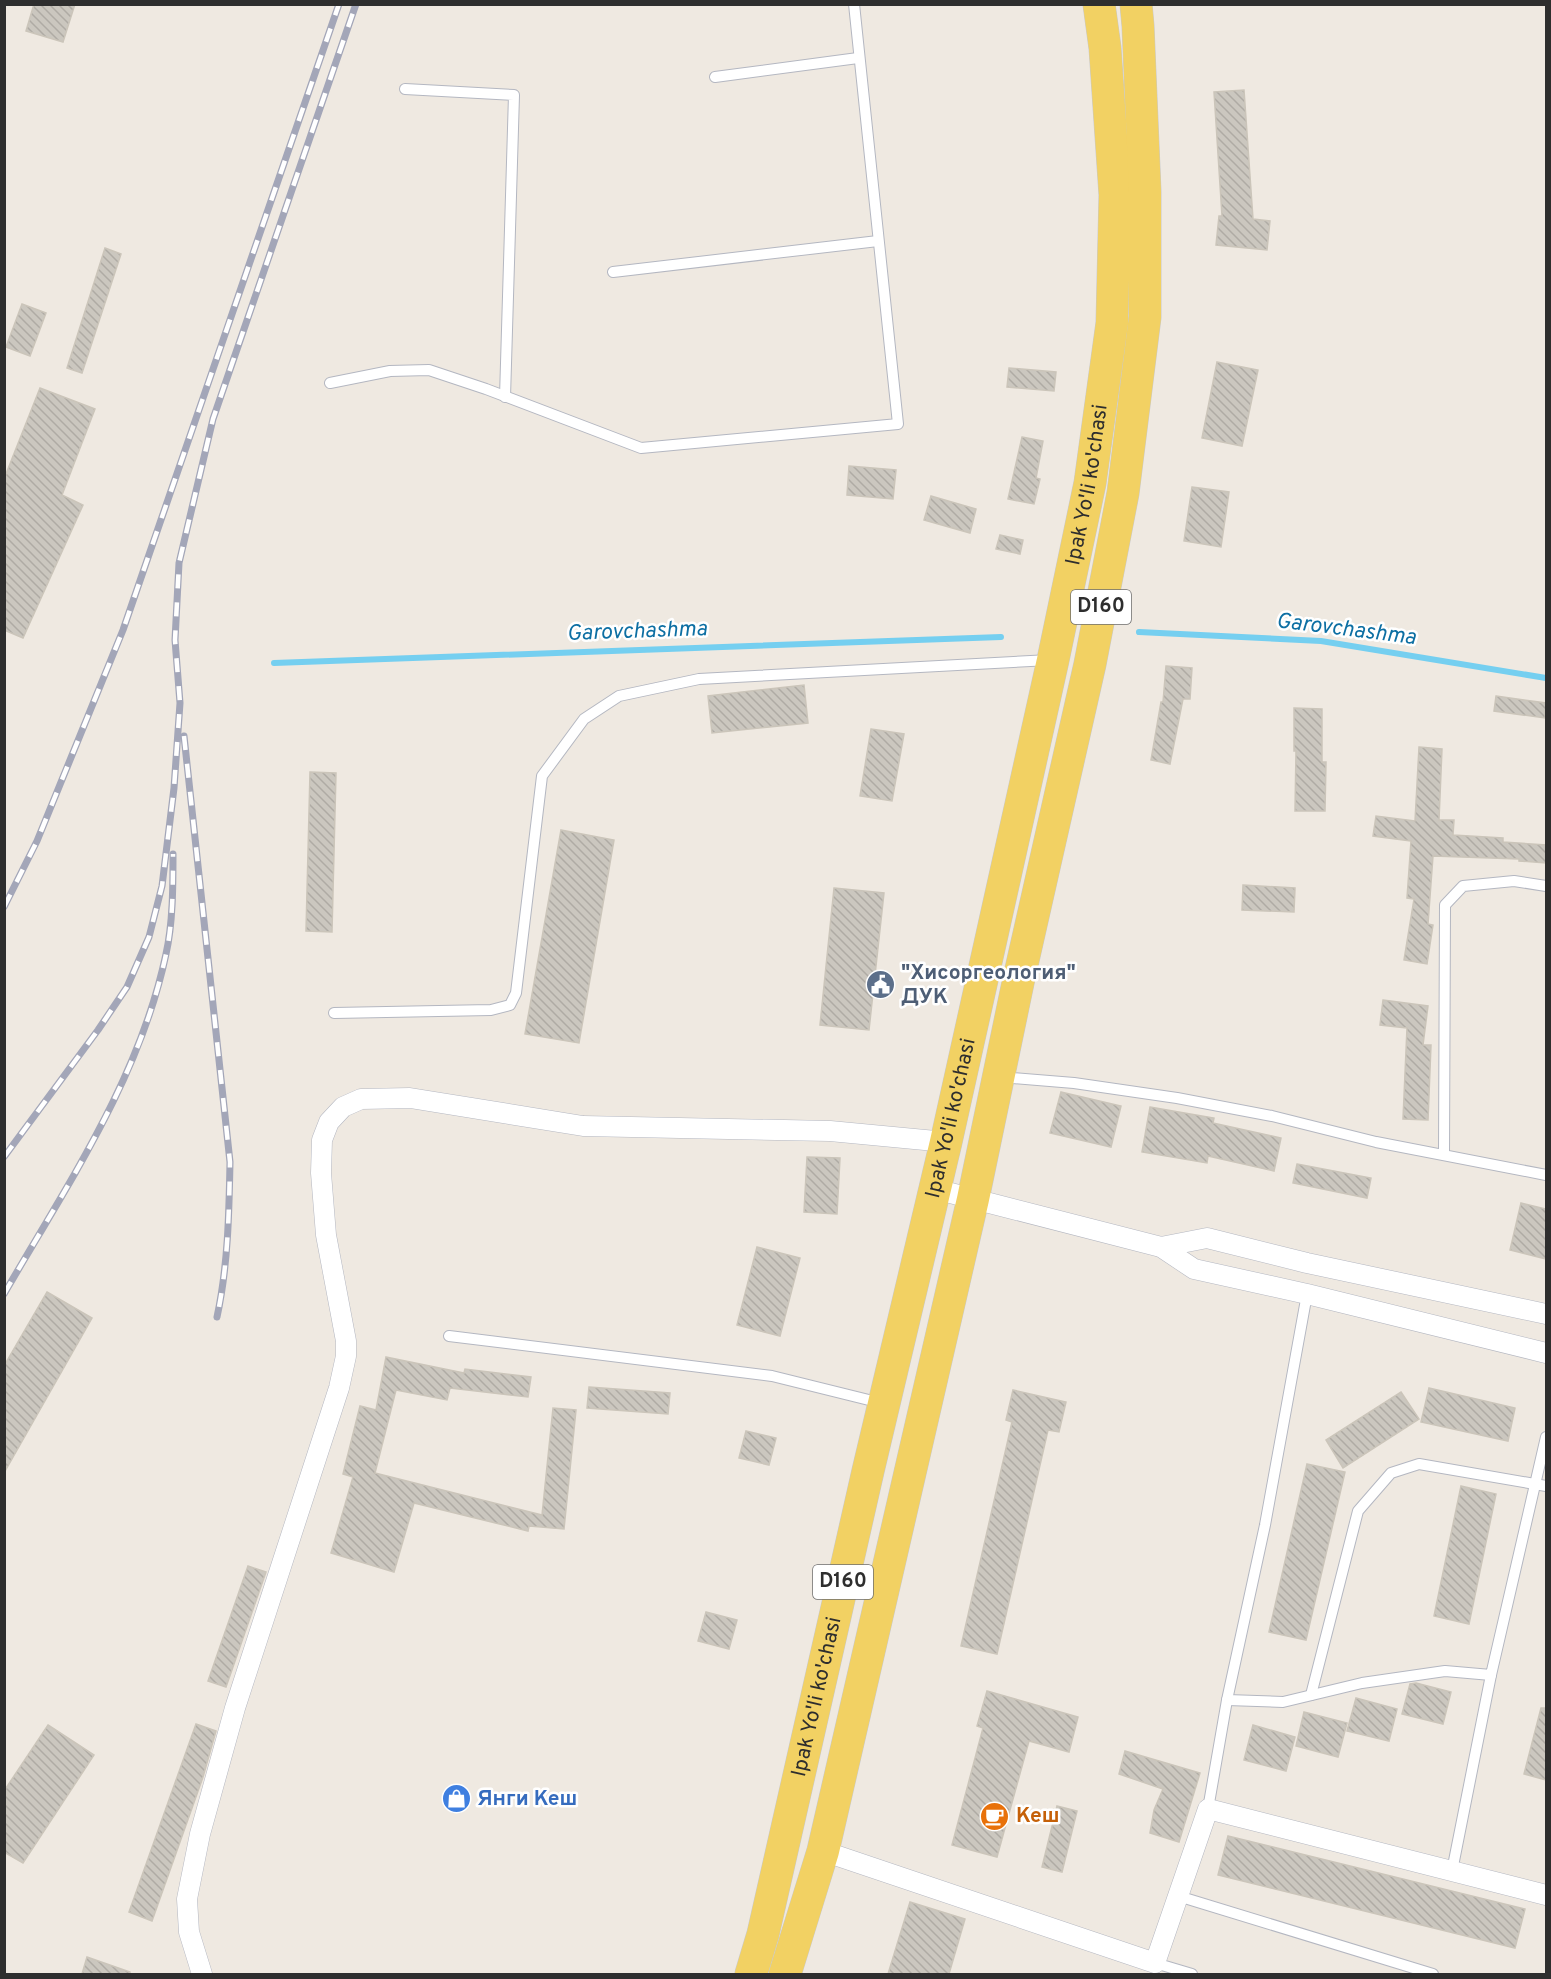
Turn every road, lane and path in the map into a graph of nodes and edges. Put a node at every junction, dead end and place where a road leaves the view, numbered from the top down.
1 (854, 4) edge
2 (1099, 4) edge
3 (1136, 4) edge
4 (858, 58) junction
5 (715, 77) dead end
6 (405, 89) dead end
7 (878, 241) junction
8 (613, 272) dead end
9 (330, 383) dead end
10 (506, 397) junction
11 (1053, 660) junction
12 (1546, 886) edge
13 (334, 1013) dead end
14 (998, 1076) junction
15 (946, 1142) junction
16 (1444, 1155) junction
17 (1546, 1175) edge
18 (935, 1190) junction
19 (973, 1199) junction
20 (1161, 1247) junction
21 (1307, 1294) junction
22 (1546, 1314) edge
23 (449, 1336) dead end
24 (1546, 1353) edge
25 (884, 1404) junction
26 (1546, 1437) edge
27 (1535, 1484) junction
28 (1546, 1486) edge
29 (1491, 1675) junction
30 (1311, 1695) junction
31 (1227, 1700) junction
32 (1208, 1809) junction
33 (823, 1851) junction
34 (1452, 1871) junction
35 (1546, 1895) edge
36 (1178, 1896) junction
37 (1155, 1963) junction
38 (202, 1974) edge
39 (751, 1974) edge
40 (785, 1974) edge
41 (1192, 1974) edge
42 (1433, 1974) edge

1 - 4 lane
2 - 11 main road, Ipak Yo'li ko'chasi / D160
3 - 14 main road, Ipak Yo'li ko'chasi / D160
4 - 5 lane
4 - 7 lane
6 - 10 lane
7 - 8 lane
7 - 10 lane
9 - 10 lane
11 - 13 lane
11 - 15 main road, Ipak Yo'li ko'chasi / D160
12 - 16 lane
14 - 16 lane
14 - 19 main road, Ipak Yo'li ko'chasi / D160
15 - 18 main road, Ipak Yo'li ko'chasi / D160
15 - 38 street
16 - 17 lane
18 - 19 street
18 - 25 main road, Ipak Yo'li ko'chasi / D160
19 - 20 street
19 - 33 main road, Ipak Yo'li ko'chasi / D160
20 - 21 street
20 - 22 street
21 - 24 street
21 - 31 lane
23 - 25 lane
25 - 39 main road, Ipak Yo'li ko'chasi / D160
26 - 27 lane
27 - 28 lane
27 - 29 lane
27 - 30 lane
29 - 30 lane
29 - 34 lane
30 - 31 lane
31 - 32 lane
32 - 34 street
32 - 36 street
33 - 37 street
33 - 40 main road, Ipak Yo'li ko'chasi / D160
34 - 35 street
36 - 37 street
36 - 42 lane
37 - 41 lane

